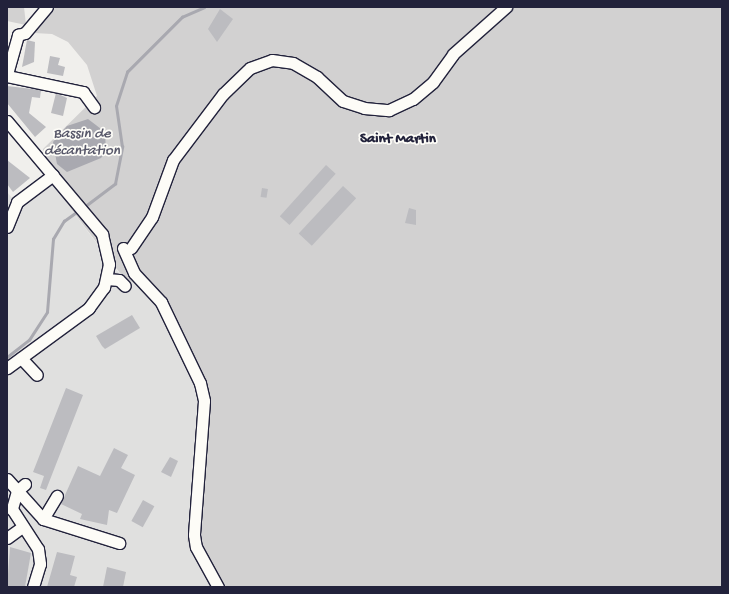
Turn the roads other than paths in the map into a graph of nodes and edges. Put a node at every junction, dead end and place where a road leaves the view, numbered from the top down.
1 (47, 7) edge
2 (494, 7) edge
3 (506, 7) edge
4 (483, 28) junction
5 (7, 75) edge
6 (94, 107) dead end
7 (7, 121) edge
8 (53, 175) junction
9 (7, 227) edge
10 (108, 248) junction
11 (127, 251) junction
12 (109, 264) junction
13 (107, 279) junction
14 (125, 286) dead end
15 (21, 358) junction
16 (7, 368) edge
17 (37, 375) dead end
18 (7, 479) edge
19 (21, 488) junction
20 (57, 496) dead end
21 (43, 519) junction
22 (22, 527) junction
23 (7, 538) edge
24 (119, 543) dead end
25 (33, 587) edge
26 (218, 587) edge

1 - 5 street
2 - 4 street
3 - 4 street
4 - 11 street
5 - 6 street
7 - 8 street
8 - 9 street
8 - 10 street
10 - 11 street
10 - 12 street
11 - 12 street
11 - 26 street
12 - 13 street
13 - 14 street
13 - 15 street
15 - 16 street
15 - 17 street
18 - 19 street
19 - 21 street
19 - 22 street
20 - 21 street
21 - 24 street
22 - 23 street
22 - 25 street

